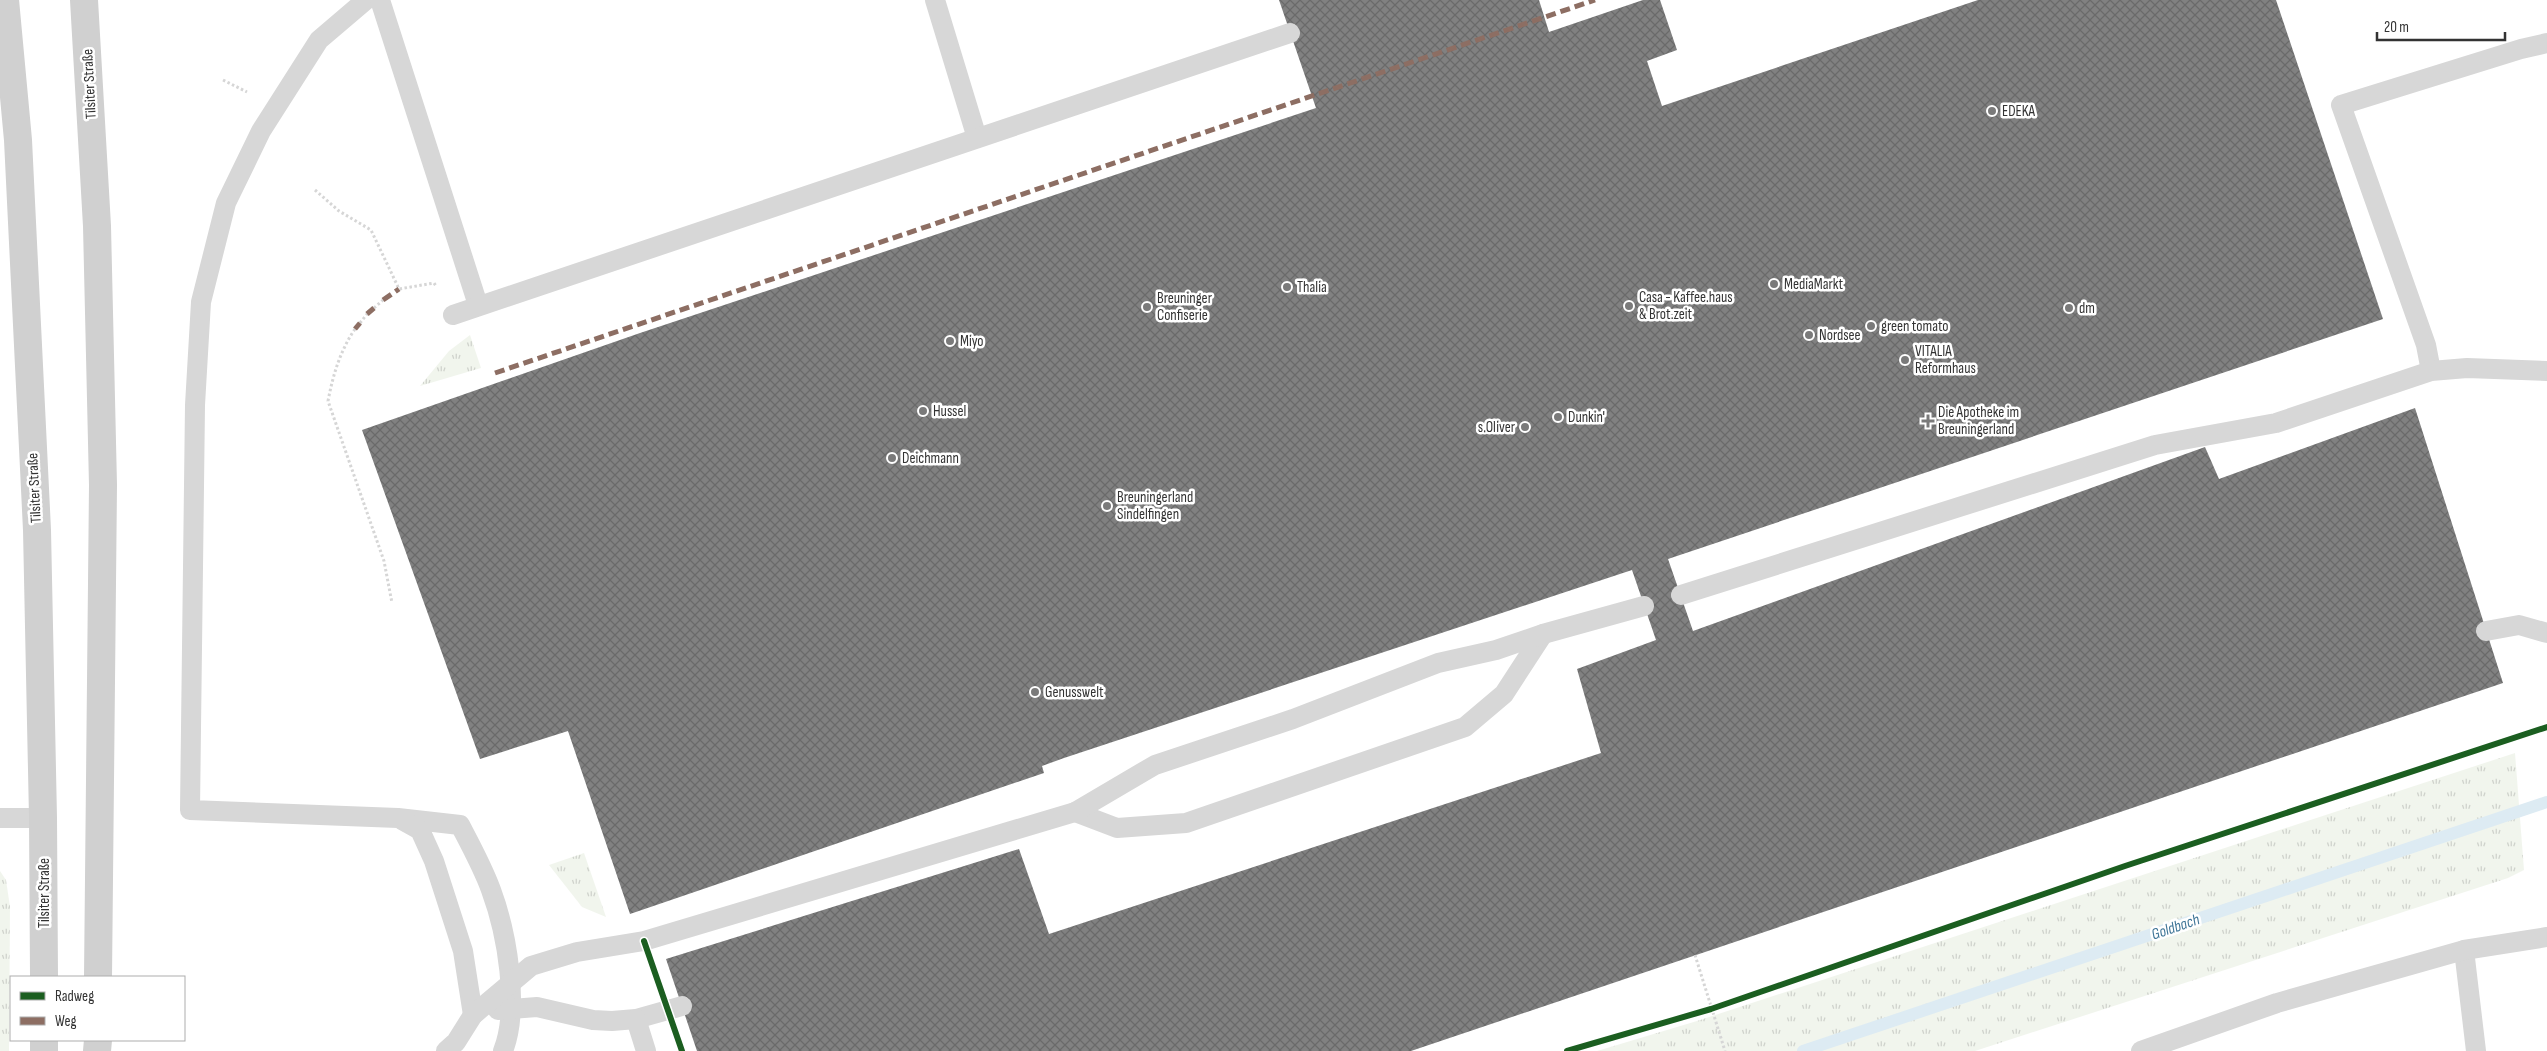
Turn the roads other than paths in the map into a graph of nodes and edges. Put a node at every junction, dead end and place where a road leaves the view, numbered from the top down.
1 (4, 0) edge
2 (84, 0) edge
3 (366, 0) edge
4 (380, 0) edge
5 (935, 0) edge
6 (1290, 33) dead end
7 (2547, 43) edge
8 (978, 138) junction
9 (478, 305) junction
10 (453, 315) road end
11 (2431, 371) junction
12 (2547, 371) edge
13 (1681, 595) dead end
14 (1644, 606) dead end
15 (2486, 631) dead end
16 (2547, 633) edge
17 (1543, 634) junction
18 (1075, 812) junction
19 (0, 818) edge
20 (43, 818) junction
21 (398, 818) junction
22 (2547, 937) edge
23 (2464, 950) junction
24 (44, 976) edge
25 (98, 976) edge
26 (510, 985) junction
27 (682, 1006) dead end
28 (510, 1008) junction
29 (473, 1014) junction
30 (636, 1019) junction
31 (446, 1051) edge
32 (503, 1051) edge
33 (646, 1051) edge
34 (2141, 1051) edge
35 (2476, 1051) edge

1 - 20 main road, Tilsiter Straße
2 - 25 main road, Tilsiter Straße
3 - 21 lane
4 - 9 lane
5 - 8 lane
6 - 8 lane
7 - 11 lane
8 - 9 lane
9 - 10 lane
11 - 12 lane
11 - 13 lane
14 - 17 lane
15 - 16 lane
17 - 18 lane
17 - 18 lane
18 - 26 lane
19 - 20 lane
20 - 24 main road, Tilsiter Straße
21 - 26 lane
21 - 29 lane
22 - 23 lane
23 - 34 lane
23 - 35 lane
26 - 28 lane
26 - 29 lane
27 - 30 lane
28 - 29 lane
28 - 30 lane
28 - 32 lane
29 - 31 lane
30 - 33 lane

